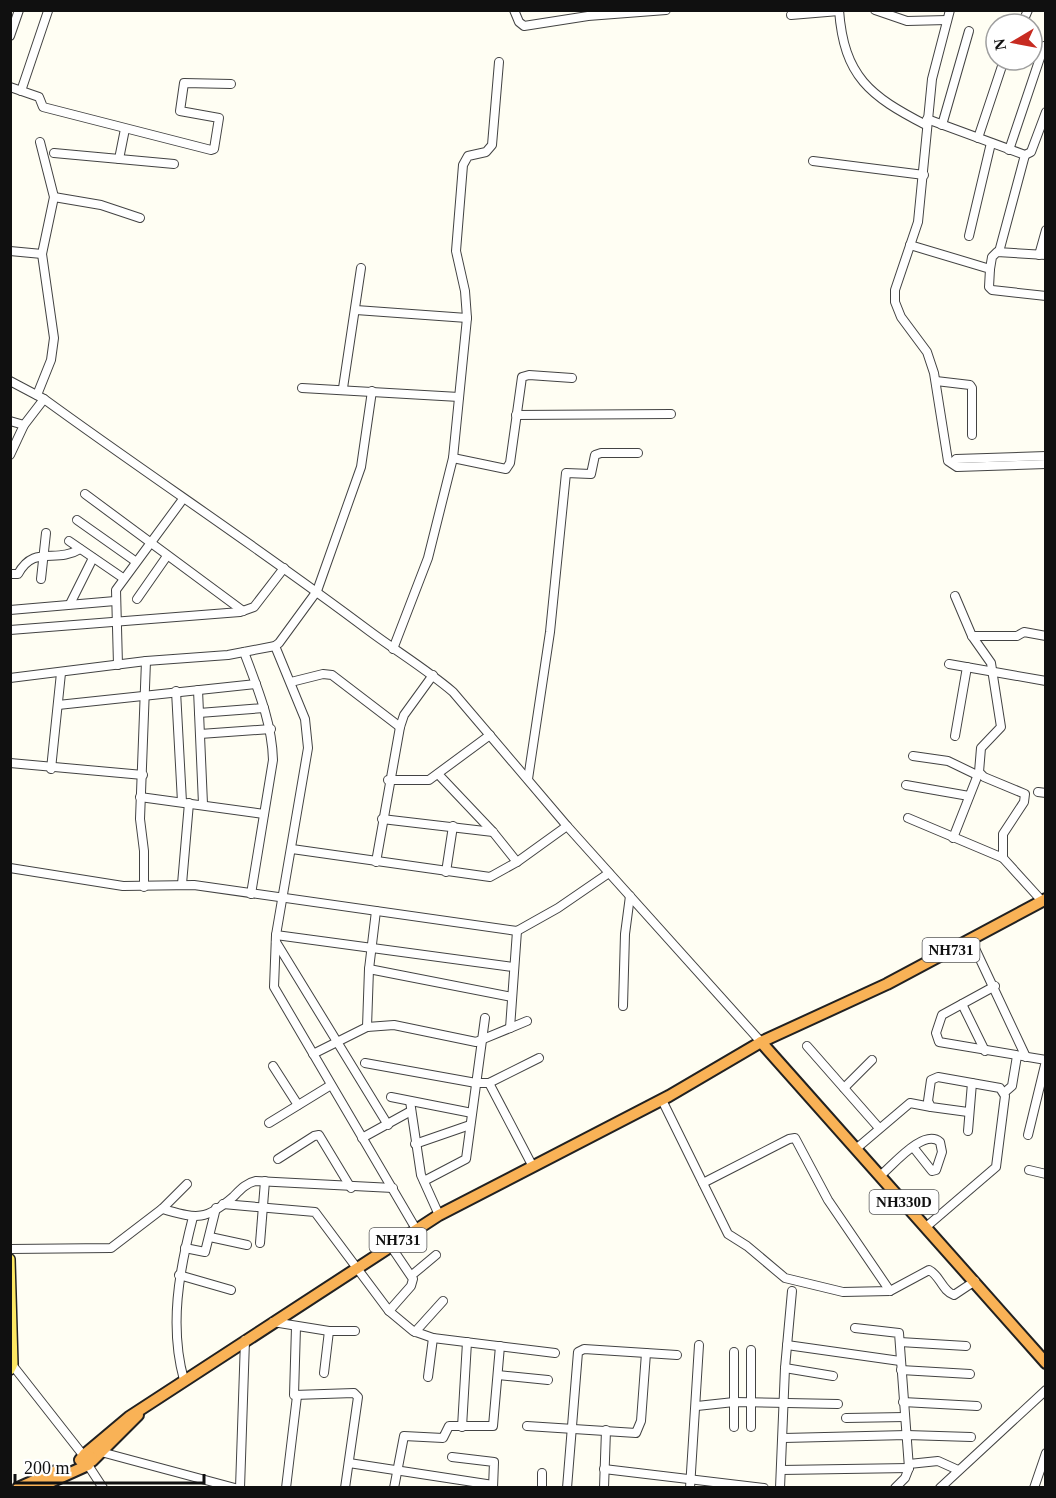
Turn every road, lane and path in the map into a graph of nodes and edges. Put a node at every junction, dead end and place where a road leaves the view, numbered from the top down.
1 (514, 10) edge
2 (666, 10) edge
3 (875, 10) edge
4 (950, 10) edge
5 (48, 11) edge
6 (643, 11) edge
7 (839, 11) edge
8 (16, 14) edge
9 (791, 15) dead end
10 (947, 20) junction
11 (969, 31) dead end
12 (10, 36) edge
13 (499, 62) dead end
14 (1000, 72) edge
15 (1035, 72) edge
16 (231, 84) dead end
17 (10, 87) edge
18 (21, 91) junction
19 (1046, 112) edge
20 (926, 122) junction
21 (942, 125) junction
22 (125, 129) junction
23 (978, 138) junction
24 (40, 142) dead end
25 (991, 143) junction
26 (1009, 150) junction
27 (54, 153) dead end
28 (1025, 155) junction
29 (119, 159) junction
30 (813, 161) dead end
31 (174, 164) dead end
32 (924, 175) junction
33 (54, 197) junction
34 (140, 218) dead end
35 (1046, 230) edge
36 (969, 236) dead end
37 (910, 245) junction
38 (10, 251) edge
39 (999, 252) junction
40 (42, 254) junction
41 (1042, 255) edge
42 (361, 268) dead end
43 (990, 269) junction
44 (1046, 296) edge
45 (356, 310) junction
46 (466, 318) junction
47 (572, 378) dead end
48 (10, 381) edge
49 (936, 381) junction
50 (302, 388) dead end
51 (342, 388) junction
52 (372, 391) junction
53 (40, 397) junction
54 (459, 397) junction
55 (671, 414) dead end
56 (516, 415) junction
57 (10, 421) edge
58 (24, 424) junction
59 (972, 435) dead end
60 (638, 453) dead end
61 (10, 455) edge
62 (1046, 456) edge
63 (453, 458) junction
64 (952, 463) junction
65 (1046, 464) edge
66 (85, 494) dead end
67 (183, 499) junction
68 (77, 520) dead end
69 (46, 533) dead end
70 (69, 542) dead end
71 (149, 543) junction
72 (80, 549) junction
73 (45, 555) junction
74 (167, 556) junction
75 (93, 558) junction
76 (135, 561) junction
77 (284, 568) junction
78 (11, 574) edge
79 (123, 578) junction
80 (41, 579) dead end
81 (317, 591) junction
82 (955, 596) dead end
83 (137, 599) dead end
84 (115, 602) junction
85 (70, 604) junction
86 (10, 610) edge
87 (243, 611) junction
88 (116, 622) junction
89 (10, 630) edge
90 (972, 636) junction
91 (1046, 636) edge
92 (274, 646) junction
93 (393, 649) junction
94 (244, 652) junction
95 (146, 661) junction
96 (949, 664) dead end
97 (118, 665) junction
98 (967, 667) junction
99 (993, 670) junction
100 (61, 673) junction
101 (433, 675) junction
102 (10, 678) edge
103 (1046, 681) edge
104 (291, 682) junction
105 (256, 684) junction
106 (198, 690) junction
107 (176, 692) junction
108 (145, 694) junction
109 (58, 705) junction
110 (264, 708) junction
111 (199, 713) junction
112 (400, 727) junction
113 (271, 729) junction
114 (200, 734) junction
115 (490, 735) junction
116 (956, 736) dead end
117 (913, 756) dead end
118 (10, 764) edge
119 (51, 769) junction
120 (978, 773) junction
121 (438, 774) junction
122 (143, 775) junction
123 (528, 778) junction
124 (388, 780) junction
125 (906, 785) dead end
126 (140, 796) junction
127 (969, 796) junction
128 (186, 802) junction
129 (203, 804) junction
130 (264, 814) junction
131 (908, 818) dead end
132 (382, 819) junction
133 (453, 826) junction
134 (567, 826) junction
135 (493, 832) junction
136 (953, 838) junction
137 (292, 849) junction
138 (1004, 858) junction
139 (375, 862) junction
140 (517, 862) junction
141 (10, 868) edge
142 (446, 872) junction
143 (609, 873) junction
144 (182, 884) junction
145 (144, 887) junction
146 (251, 894) junction
147 (630, 896) junction
148 (283, 899) junction
149 (1044, 900) edge
150 (376, 911) junction
151 (517, 931) junction
152 (276, 937) junction
153 (971, 940) junction
154 (372, 947) junction
155 (513, 967) junction
156 (369, 969) junction
157 (994, 986) junction
158 (512, 997) junction
159 (962, 1004) junction
160 (623, 1006) dead end
161 (485, 1018) dead end
162 (527, 1021) dead end
163 (367, 1027) junction
164 (510, 1029) junction
165 (481, 1041) junction
166 (336, 1042) junction
167 (764, 1045) junction
168 (807, 1046) dead end
169 (985, 1051) junction
170 (313, 1054) junction
171 (1017, 1056) junction
172 (1026, 1057) junction
173 (539, 1058) dead end
174 (872, 1060) dead end
175 (1046, 1060) edge
176 (365, 1063) dead end
177 (273, 1066) dead end
178 (476, 1083) junction
179 (489, 1083) junction
180 (972, 1083) junction
181 (331, 1085) junction
182 (844, 1088) junction
183 (1005, 1092) junction
184 (391, 1097) dead end
185 (665, 1098) junction
186 (410, 1101) junction
187 (298, 1105) junction
188 (931, 1107) junction
189 (411, 1111) junction
190 (969, 1112) junction
191 (472, 1113) junction
192 (269, 1123) dead end
193 (388, 1125) junction
194 (470, 1125) junction
195 (879, 1128) junction
196 (968, 1131) dead end
197 (1028, 1135) dead end
198 (362, 1138) junction
199 (415, 1144) junction
200 (857, 1148) junction
201 (913, 1148) junction
202 (278, 1159) dead end
203 (532, 1165) junction
204 (1029, 1170) dead end
205 (1046, 1174) edge
206 (881, 1175) junction
207 (265, 1181) junction
208 (424, 1181) junction
209 (703, 1183) junction
210 (187, 1184) dead end
211 (351, 1188) junction
212 (393, 1188) junction
213 (220, 1206) junction
214 (263, 1208) junction
215 (162, 1209) junction
216 (439, 1215) junction
217 (193, 1218) junction
218 (926, 1227) junction
219 (416, 1229) junction
220 (210, 1237) junction
221 (260, 1243) dead end
222 (247, 1245) dead end
223 (390, 1245) junction
224 (185, 1248) junction
225 (10, 1249) edge
226 (436, 1255) dead end
227 (10, 1259) edge
228 (357, 1267) junction
229 (179, 1275) junction
230 (412, 1275) junction
231 (975, 1281) junction
232 (231, 1290) dead end
233 (792, 1291) dead end
234 (890, 1291) junction
235 (442, 1301) dead end
236 (389, 1311) junction
237 (272, 1321) junction
238 (296, 1327) junction
239 (855, 1328) dead end
240 (328, 1331) junction
241 (355, 1331) dead end
242 (415, 1332) junction
243 (433, 1338) junction
244 (245, 1340) junction
245 (467, 1342) junction
246 (900, 1342) junction
247 (699, 1345) dead end
248 (787, 1345) junction
249 (500, 1346) junction
250 (966, 1346) dead end
251 (751, 1350) dead end
252 (734, 1352) dead end
253 (555, 1353) dead end
254 (646, 1353) junction
255 (677, 1355) dead end
256 (900, 1361) junction
257 (1046, 1363) edge
258 (11, 1365) edge
259 (785, 1368) junction
260 (901, 1370) junction
261 (324, 1373) dead end
262 (970, 1374) dead end
263 (498, 1375) junction
264 (833, 1376) dead end
265 (428, 1377) dead end
266 (184, 1380) junction
267 (548, 1380) dead end
268 (1046, 1390) edge
269 (297, 1396) junction
270 (734, 1402) junction
271 (751, 1402) junction
272 (903, 1402) junction
273 (784, 1404) junction
274 (838, 1404) dead end
275 (697, 1406) junction
276 (977, 1406) dead end
277 (142, 1410) junction
278 (905, 1417) junction
279 (846, 1418) dead end
280 (527, 1426) dead end
281 (462, 1427) junction
282 (734, 1427) dead end
283 (751, 1427) dead end
284 (571, 1429) junction
285 (606, 1430) junction
286 (907, 1435) junction
287 (971, 1437) dead end
288 (784, 1438) junction
289 (101, 1452) junction
290 (452, 1456) dead end
291 (86, 1460) junction
292 (1045, 1460) edge
293 (349, 1463) junction
294 (909, 1466) junction
295 (604, 1469) junction
296 (781, 1470) junction
297 (958, 1470) junction
298 (398, 1471) junction
299 (542, 1473) dead end
300 (207, 1484) edge
301 (690, 1484) edge
302 (493, 1486) edge
303 (942, 1486) edge
304 (10, 1487) edge
305 (17, 1488) edge
306 (37, 1488) edge
307 (103, 1488) edge
308 (235, 1488) edge
309 (240, 1488) edge
310 (286, 1488) edge
311 (345, 1488) edge
312 (394, 1488) edge
313 (542, 1488) edge
314 (567, 1488) edge
315 (604, 1488) edge
316 (764, 1488) edge
317 (780, 1488) edge
318 (895, 1488) edge
319 (1034, 1488) edge

1 - 6 street
2 - 6 street
3 - 10 street
4 - 10 street
5 - 18 street
7 - 9 street
7 - 20 street
8 - 12 street
10 - 20 street
11 - 21 street
13 - 46 street
14 - 23 street
15 - 26 street
16 - 22 street
17 - 18 street
18 - 22 street
19 - 28 street
20 - 21 street
20 - 32 street
21 - 23 street
22 - 29 street
23 - 25 street
24 - 33 street
25 - 26 street
25 - 36 street
26 - 28 street
27 - 29 street
28 - 39 street
29 - 31 street
30 - 32 street
32 - 37 street
33 - 34 street
33 - 40 street
35 - 41 street
37 - 43 street
37 - 49 street
38 - 40 street
39 - 41 street
39 - 43 street
40 - 53 street
42 - 45 street
43 - 44 street
45 - 46 street
45 - 51 street
46 - 54 street
47 - 56 street
48 - 53 street
49 - 59 street
49 - 64 street
50 - 51 street
51 - 52 street
52 - 54 street
52 - 81 street
53 - 58 street
53 - 67 street
54 - 63 street
55 - 56 street
56 - 63 street
57 - 58 street
58 - 61 street
60 - 123 street
62 - 64 street
63 - 93 street
64 - 65 street
66 - 71 street
67 - 71 street
67 - 77 street
68 - 76 street
69 - 73 street
70 - 72 street
71 - 74 street
71 - 76 street
72 - 73 street
72 - 75 street
73 - 78 street
73 - 80 street
74 - 83 street
74 - 87 street
75 - 79 street
75 - 85 street
76 - 79 street
77 - 81 street
77 - 87 street
79 - 84 street
81 - 92 street
81 - 93 street
82 - 90 street
84 - 85 street
84 - 88 street
85 - 86 street
87 - 88 street
88 - 89 street
88 - 97 street
90 - 91 street
90 - 99 street
92 - 94 street
92 - 104 street
93 - 101 street
94 - 95 street
94 - 105 street
95 - 97 street
95 - 108 street
96 - 98 street
97 - 100 street
98 - 99 street
98 - 116 street
99 - 103 street
99 - 120 street
100 - 102 street
100 - 109 street
101 - 112 street
101 - 115 street
104 - 112 street
104 - 137 street
105 - 106 street
105 - 110 street
106 - 107 street
106 - 111 street
107 - 108 street
107 - 128 street
108 - 109 street
108 - 122 street
109 - 119 street
110 - 111 street
110 - 113 street
111 - 114 street
112 - 124 street
113 - 114 street
113 - 130 street
114 - 129 street
115 - 121 street
115 - 123 street
117 - 120 street
118 - 119 street
119 - 122 street
120 - 127 street
120 - 138 street
121 - 124 street
121 - 135 street
122 - 126 street
123 - 134 street
124 - 132 street
125 - 127 street
126 - 128 street
126 - 145 street
127 - 136 street
128 - 129 street
128 - 144 street
129 - 130 street
130 - 146 street
131 - 136 street
132 - 133 street
132 - 139 street
133 - 135 street
133 - 142 street
134 - 140 street
134 - 143 street
135 - 140 street
136 - 138 street
137 - 139 street
137 - 148 street
138 - 149 street
139 - 142 street
140 - 142 street
141 - 145 street
143 - 147 street
143 - 151 street
144 - 145 street
144 - 146 street
146 - 148 street
147 - 160 street
147 - 167 street
148 - 150 street
148 - 152 street
149 - 153 highway, NH731
150 - 151 street
150 - 154 street
151 - 155 street
152 - 154 street
152 - 166 street
152 - 170 street
153 - 157 street
153 - 167 highway, NH731
154 - 155 street
154 - 156 street
155 - 158 street
156 - 158 street
156 - 163 street
157 - 159 street
157 - 172 street
158 - 164 street
159 - 169 street
159 - 169 street
161 - 165 street
162 - 164 street
163 - 165 street
163 - 166 street
164 - 165 street
165 - 178 street
166 - 170 street
166 - 193 street
167 - 185 highway, NH731
167 - 200 highway, NH330D
168 - 182 street
169 - 171 street
170 - 181 street
171 - 172 street
171 - 183 street
172 - 175 street
173 - 179 street
174 - 182 street
175 - 197 street
176 - 178 street
177 - 187 street
178 - 179 street
178 - 191 street
179 - 203 street
180 - 183 street
180 - 188 street
180 - 190 street
181 - 187 street
181 - 198 street
182 - 195 street
183 - 218 street
184 - 186 street
185 - 203 highway, NH731
185 - 209 street
186 - 189 street
186 - 191 street
187 - 192 street
188 - 190 street
188 - 195 street
189 - 193 street
189 - 199 street
190 - 196 street
191 - 194 street
193 - 198 street
194 - 199 street
194 - 208 street
195 - 200 street
198 - 212 street
199 - 208 street
200 - 206 highway, NH330D
201 - 201 street
201 - 206 street
202 - 211 street
203 - 216 highway, NH731
204 - 205 street
206 - 218 highway, NH330D
207 - 211 street
207 - 213 street
207 - 214 street
208 - 216 street
209 - 234 street
209 - 234 street
210 - 215 street
211 - 212 street
212 - 219 street
213 - 214 street
213 - 217 street
213 - 220 street
214 - 221 street
214 - 228 street
215 - 217 street
215 - 225 street
216 - 219 highway, NH731
217 - 224 street
218 - 231 highway, NH330D
219 - 223 highway, NH731
220 - 222 street
220 - 224 street
223 - 228 highway, NH731
223 - 230 street
224 - 229 street
226 - 230 street
227 - 258 main road
228 - 236 street
228 - 237 highway, NH731
229 - 232 street
229 - 266 street
230 - 236 street
231 - 234 street
231 - 257 highway, NH330D
233 - 248 street
235 - 242 street
236 - 242 street
237 - 238 street
237 - 244 highway, NH731
238 - 240 street
238 - 269 street
239 - 246 street
240 - 241 street
240 - 261 street
242 - 243 street
243 - 245 street
243 - 265 street
244 - 266 highway, NH731
244 - 309 street
245 - 249 street
245 - 281 street
246 - 250 street
246 - 256 street
247 - 275 street
248 - 256 street
248 - 259 street
249 - 253 street
249 - 263 street
251 - 271 street
252 - 270 street
254 - 255 street
254 - 284 street
254 - 285 street
256 - 260 street
258 - 291 street
259 - 264 street
259 - 273 street
260 - 262 street
260 - 272 street
263 - 267 street
263 - 281 street
266 - 277 highway, NH731
268 - 297 street
269 - 293 street
269 - 310 street
270 - 271 street
270 - 275 street
270 - 282 street
271 - 273 street
271 - 283 street
272 - 276 street
272 - 278 street
273 - 274 street
273 - 288 street
275 - 301 street
277 - 289 highway, NH731
277 - 291 highway, NH731
278 - 279 street
278 - 286 street
280 - 284 street
281 - 298 street
284 - 285 street
284 - 314 street
285 - 295 street
286 - 287 street
286 - 288 street
286 - 294 street
288 - 296 street
289 - 291 highway, NH731
289 - 300 street
290 - 302 street
291 - 305 highway, NH731
291 - 306 highway, NH731
291 - 307 street
292 - 319 street
293 - 298 street
293 - 311 street
294 - 296 street
294 - 297 street
294 - 318 street
295 - 301 street
295 - 315 street
296 - 317 street
297 - 303 street
298 - 302 street
298 - 312 street
299 - 313 street
300 - 308 street
301 - 316 street
304 - 305 highway, NH731

